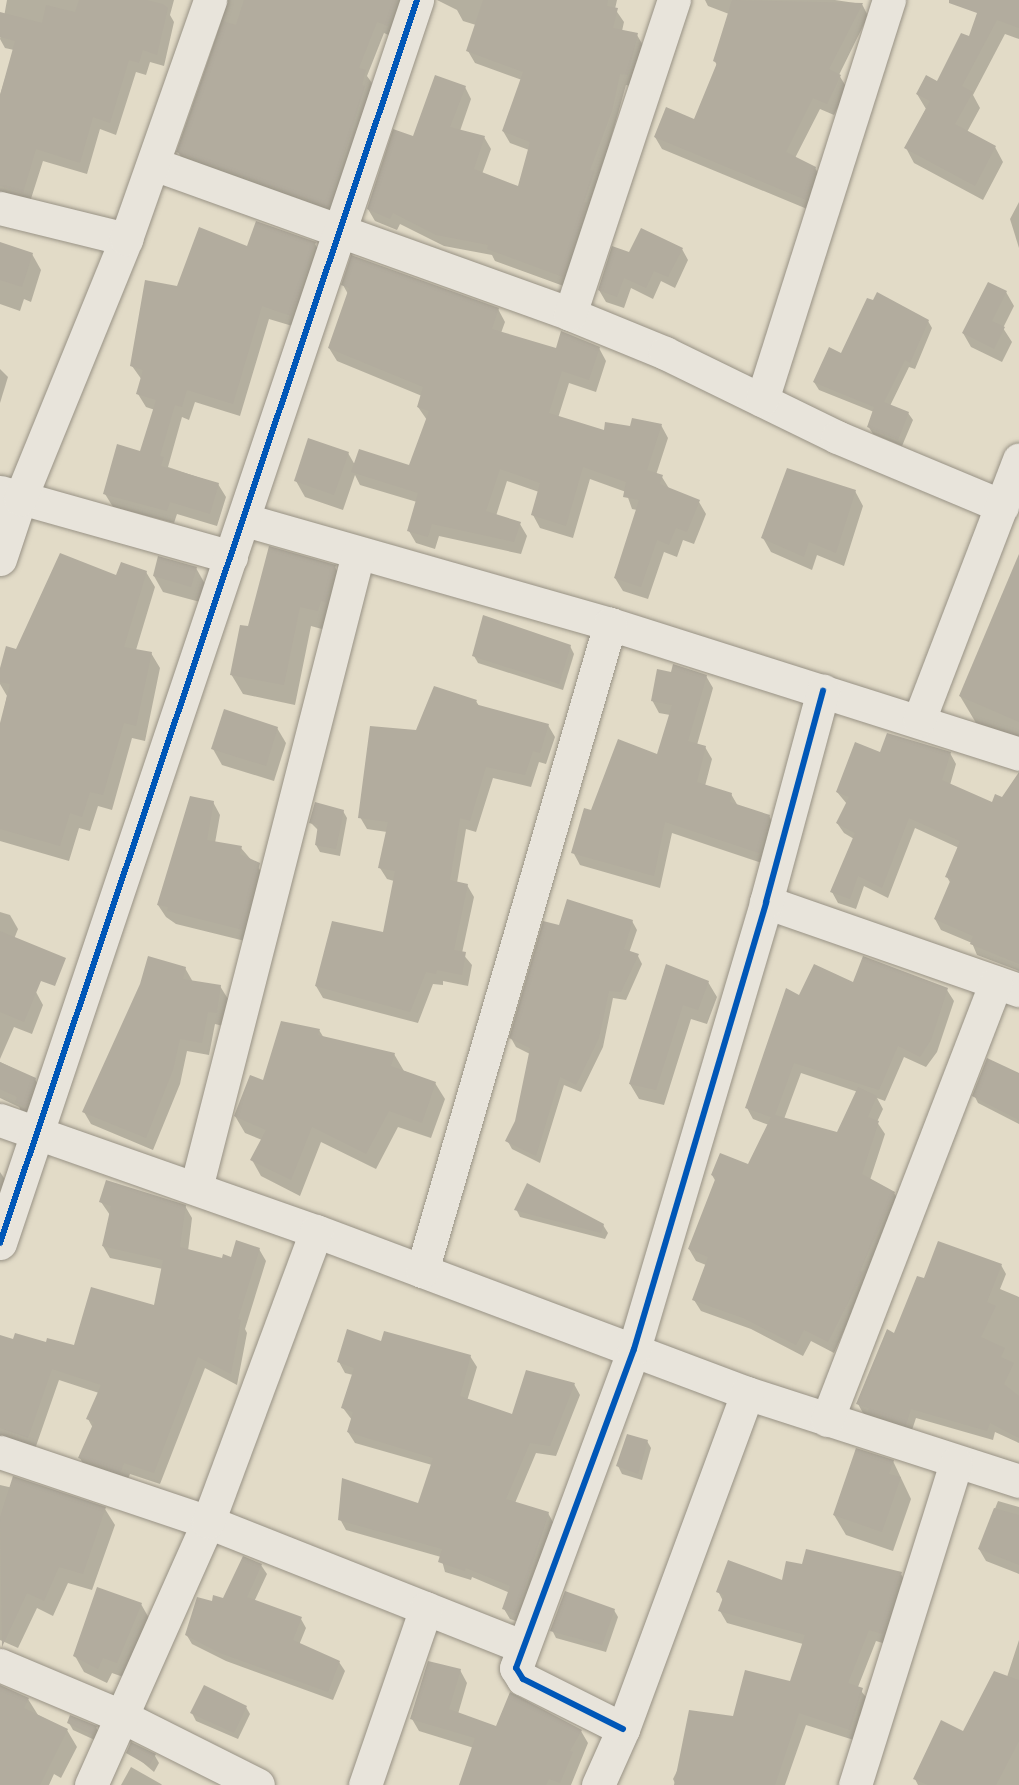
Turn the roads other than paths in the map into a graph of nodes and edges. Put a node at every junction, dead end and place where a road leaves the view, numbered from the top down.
1 (210, 0) edge
2 (417, 0) edge
3 (674, 0) edge
4 (889, 0) edge
5 (154, 164) junction
6 (0, 208) edge
7 (341, 233) junction
8 (126, 239) junction
9 (570, 314) junction
10 (762, 400) junction
11 (1019, 460) edge
12 (10, 496) edge
13 (1002, 506) junction
14 (245, 520) junction
15 (358, 554) junction
16 (231, 557) junction
17 (0, 559) edge
18 (610, 624) junction
19 (823, 691) junction
20 (919, 720) junction
21 (1019, 754) edge
22 (766, 902) junction
23 (1007, 986) edge
24 (0, 1120) edge
25 (39, 1132) junction
26 (196, 1188) junction
27 (316, 1231) junction
28 (0, 1243) edge
29 (422, 1271) junction
30 (634, 1349) junction
31 (747, 1393) junction
32 (827, 1420) junction
33 (0, 1452) edge
34 (956, 1463) junction
35 (1019, 1482) edge
36 (208, 1522) junction
37 (426, 1608) junction
38 (523, 1647) junction
39 (0, 1665) edge
40 (123, 1716) junction
41 (623, 1729) junction
42 (237, 1780) edge
43 (91, 1785) edge
44 (365, 1785) edge
45 (598, 1785) edge
46 (855, 1785) edge

1 - 5 street
2 - 7 street
3 - 9 street
4 - 10 street
5 - 7 street
5 - 8 street
6 - 8 street
7 - 9 street
7 - 14 street
8 - 12 street
9 - 10 street
10 - 13 street
11 - 13 street
12 - 16 street
12 - 17 street
13 - 20 street
14 - 15 street
14 - 16 street
15 - 18 street
15 - 26 street
16 - 25 street
18 - 19 street
18 - 29 street
19 - 20 street
19 - 22 street
20 - 21 street
22 - 23 street
22 - 30 street
23 - 32 street
24 - 25 street
25 - 26 street
25 - 28 street
26 - 27 street
27 - 29 street
27 - 36 street
29 - 30 street
30 - 31 street
30 - 38 street
31 - 32 street
31 - 41 street
32 - 34 street
33 - 36 street
34 - 35 street
34 - 46 street
36 - 37 street
36 - 40 street
37 - 38 street
37 - 44 street
38 - 41 street
39 - 40 street
40 - 42 street
40 - 43 street
41 - 45 street

